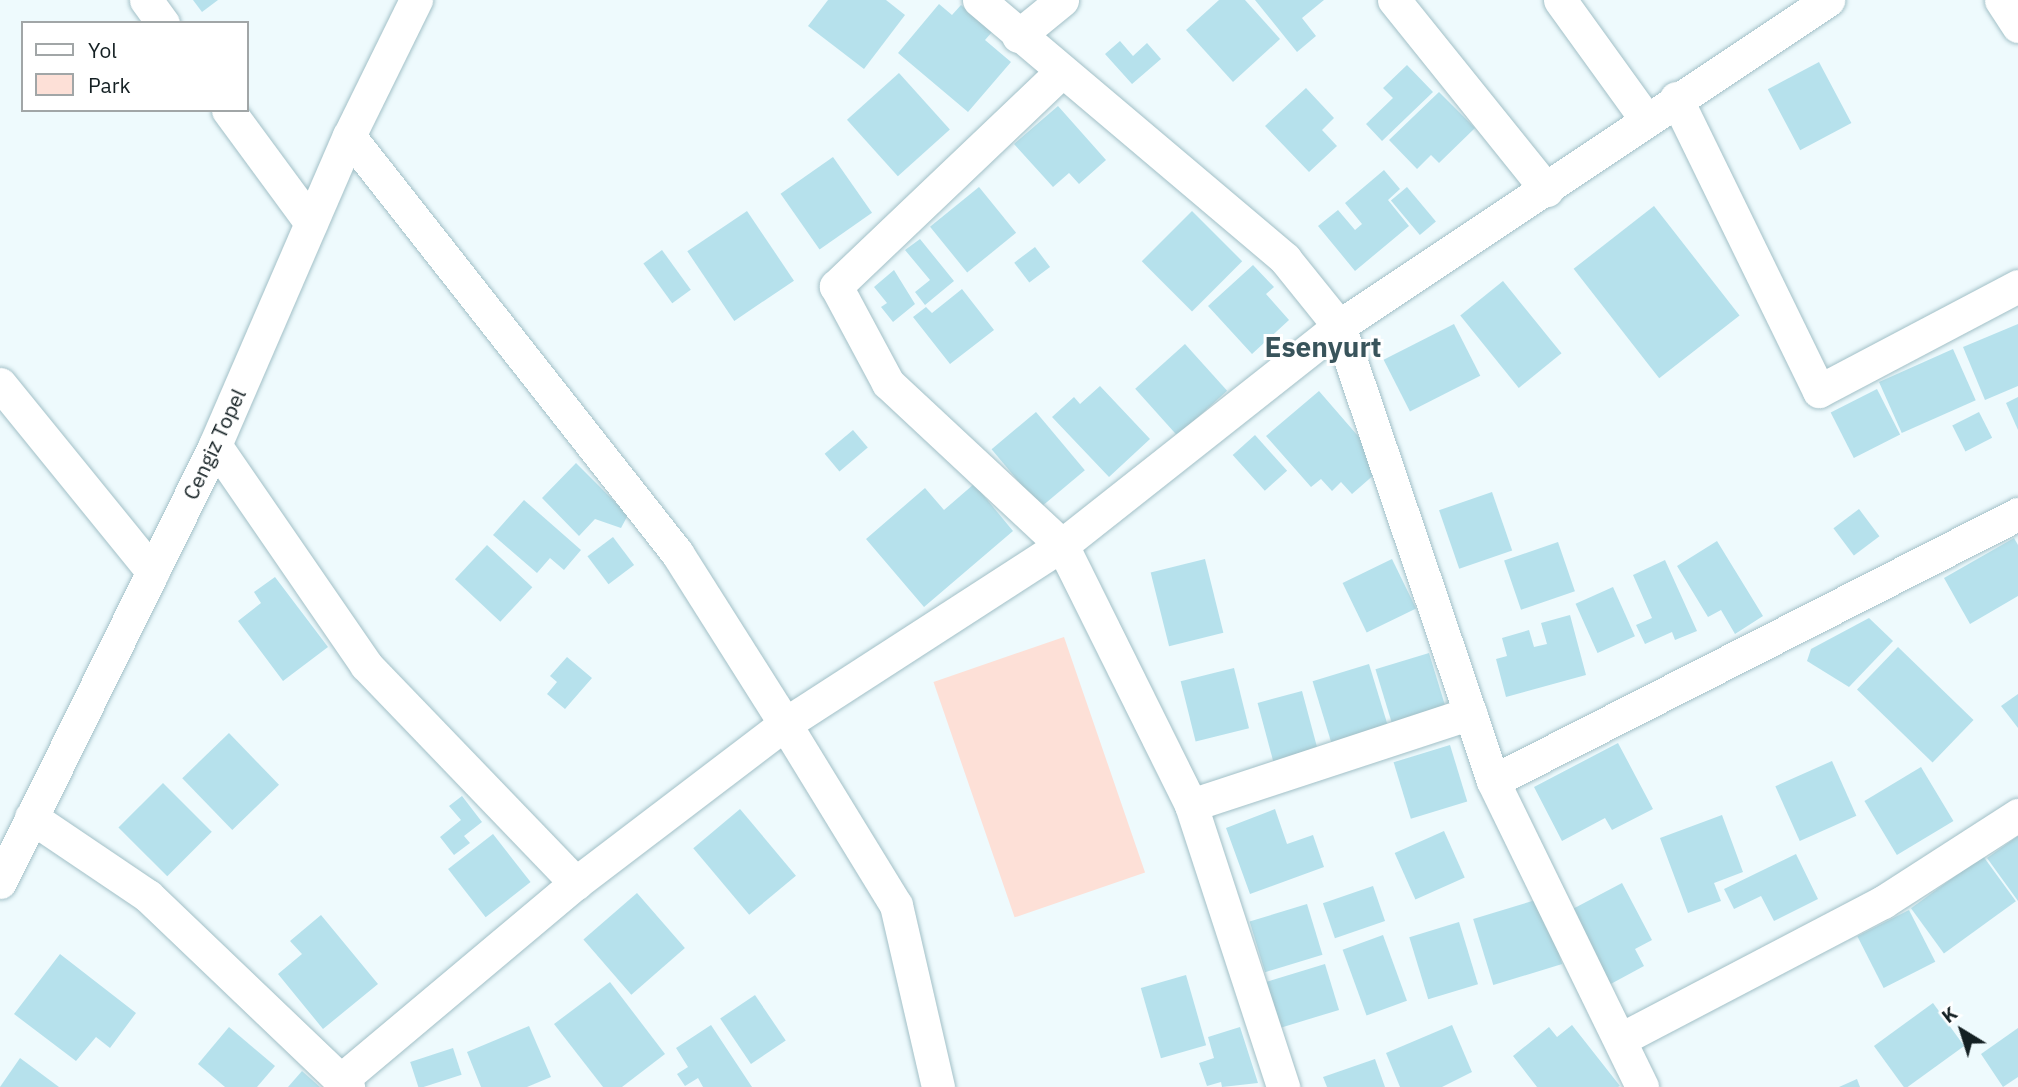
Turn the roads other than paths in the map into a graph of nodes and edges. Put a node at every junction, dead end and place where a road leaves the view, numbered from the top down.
1 (146, 0) edge
2 (416, 0) edge
3 (979, 0) edge
4 (1062, 0) edge
5 (1394, 0) edge
6 (1560, 0) edge
7 (1828, 0) edge
8 (162, 21) edge
9 (1018, 36) junction
10 (1061, 72) junction
11 (1676, 97) junction
12 (229, 112) edge
13 (1645, 118) junction
14 (349, 136) junction
15 (1547, 190) junction
16 (311, 223) junction
17 (2018, 286) edge
18 (1339, 326) junction
19 (0, 384) edge
20 (215, 445) junction
21 (2018, 514) edge
22 (1062, 545) junction
23 (153, 572) junction
24 (1470, 713) junction
25 (785, 724) junction
26 (1493, 781) junction
27 (1191, 805) junction
28 (2018, 815) edge
29 (31, 817) junction
30 (0, 882) edge
31 (576, 883) junction
32 (1621, 1039) junction
33 (344, 1083) edge
34 (931, 1084) edge
35 (1283, 1087) edge
36 (1642, 1087) edge

1 - 8 street
2 - 14 street, Cengiz Topel
3 - 9 street
4 - 9 street
5 - 15 street
6 - 13 street
7 - 11 street
9 - 10 street
10 - 18 street
10 - 22 street
11 - 13 street
11 - 17 street
12 - 16 street
13 - 15 street
14 - 16 street, Cengiz Topel
14 - 25 street
15 - 18 street
16 - 20 street, Cengiz Topel
18 - 22 street
18 - 24 street
19 - 23 street
20 - 23 street, Cengiz Topel
20 - 31 street
21 - 26 street
22 - 25 street
22 - 27 street
23 - 29 street, Cengiz Topel
24 - 26 street
24 - 27 street
25 - 31 street
25 - 34 street
26 - 32 street
27 - 35 street
28 - 32 street
29 - 30 street, Cengiz Topel
29 - 33 street
31 - 33 street
32 - 36 street

